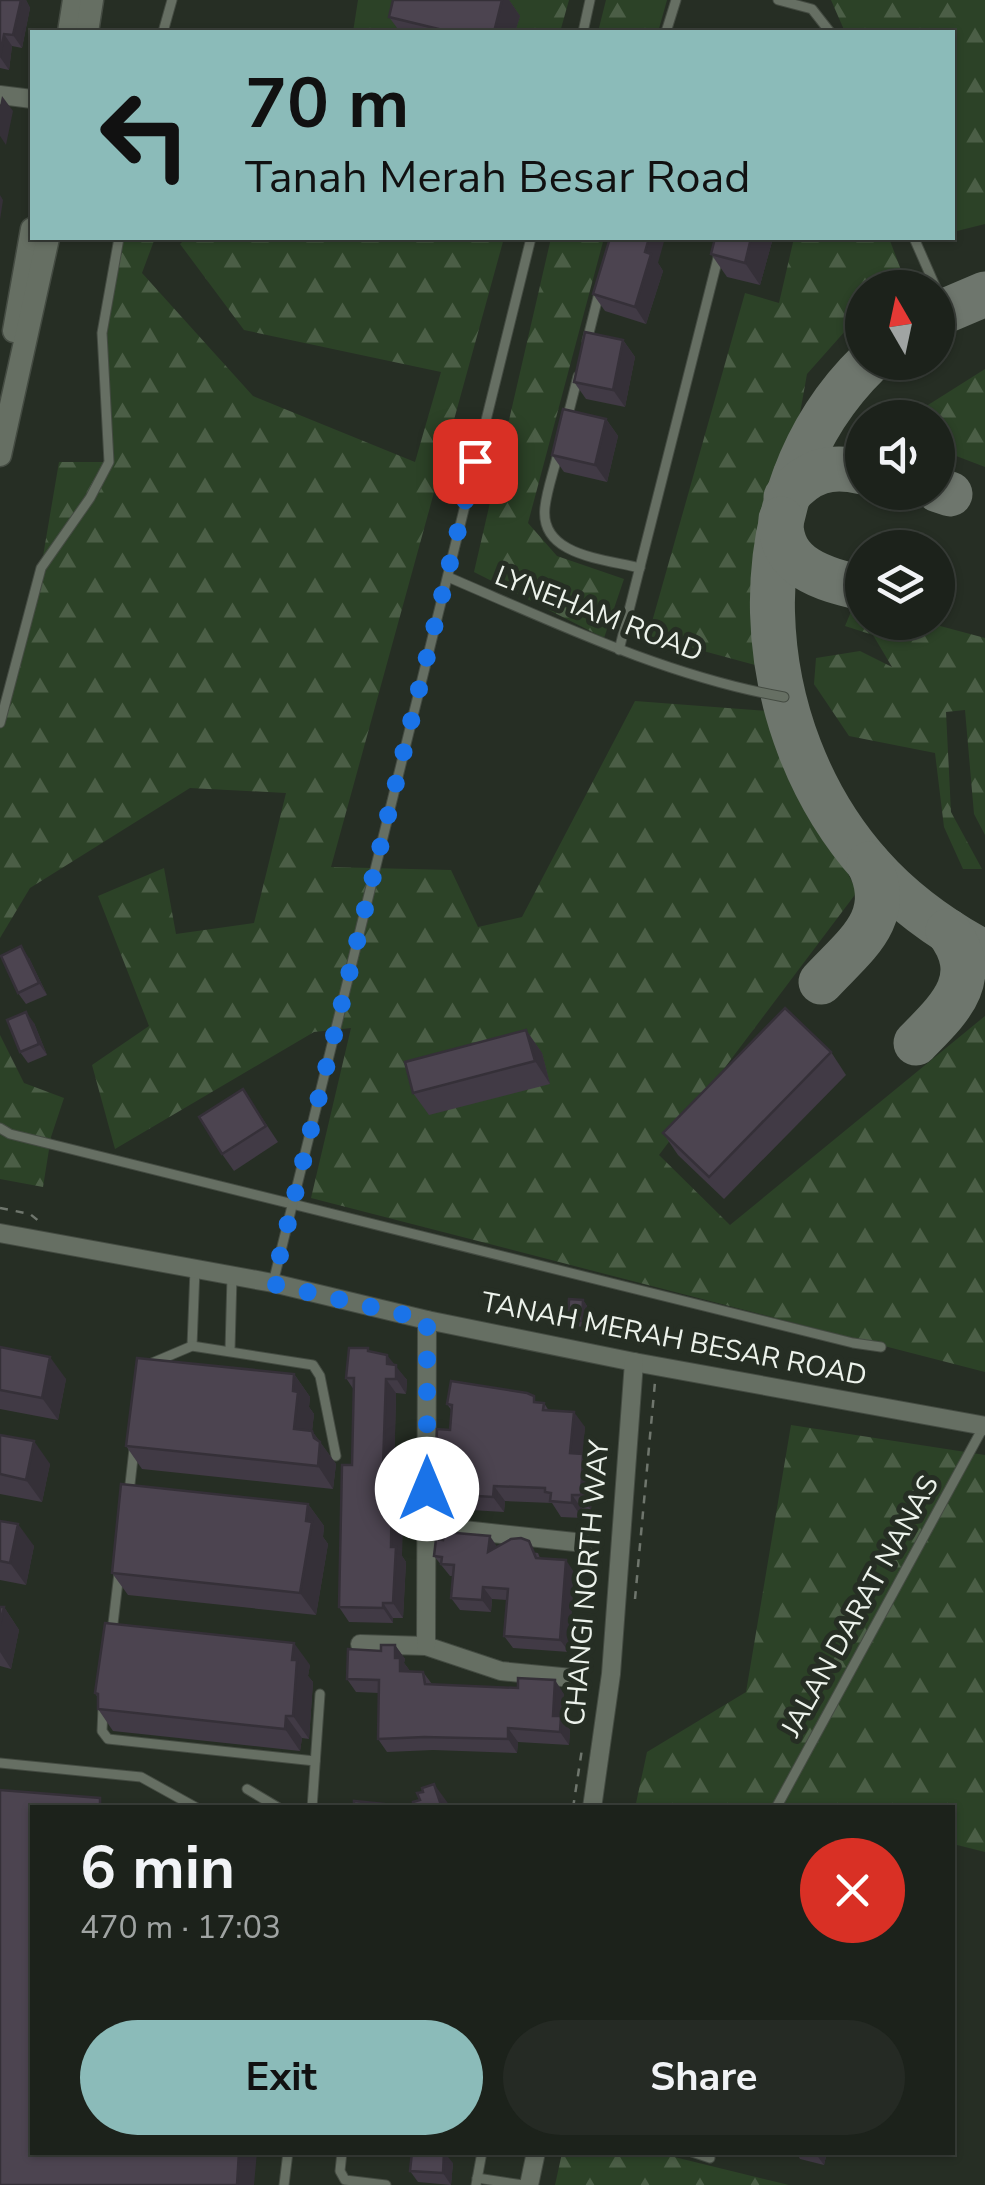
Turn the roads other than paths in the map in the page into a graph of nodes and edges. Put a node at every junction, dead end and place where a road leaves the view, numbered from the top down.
1 (74, 0) edge
2 (92, 0) edge
3 (172, 0) edge
4 (590, 0) edge
5 (676, 0) edge
6 (778, 0) edge
7 (68, 30) edge
8 (87, 30) edge
9 (164, 30) edge
10 (583, 30) edge
11 (667, 30) edge
12 (828, 30) edge
13 (0, 95) edge
14 (30, 99) edge
15 (30, 240) edge
16 (47, 240) edge
17 (118, 240) edge
18 (531, 240) edge
19 (722, 240) edge
20 (915, 240) edge
21 (928, 270) edge
22 (604, 276) edge
23 (584, 354) edge
24 (579, 373) edge
25 (4, 404) edge
26 (564, 431) edge
27 (559, 450) edge
28 (0, 454) edge
29 (640, 568) junction
30 (448, 578) junction
31 (619, 650) junction
32 (784, 697) dead end
33 (0, 723) edge
34 (0, 1128) edge
35 (292, 1204) junction
36 (0, 1233) edge
37 (195, 1269) junction
38 (232, 1276) junction
39 (273, 1284) junction
40 (427, 1320) junction
41 (192, 1346) junction
42 (881, 1347) dead end
43 (230, 1350) junction
44 (634, 1362) junction
45 (143, 1370) edge
46 (985, 1426) edge
47 (134, 1446) edge
48 (336, 1456) dead end
49 (127, 1502) edge
50 (426, 1526) junction
51 (584, 1543) dead end
52 (120, 1560) edge
53 (112, 1635) edge
54 (360, 1644) dead end
55 (426, 1646) junction
56 (572, 1678) dead end
57 (105, 1688) edge
58 (320, 1694) dead end
59 (315, 1761) junction
60 (0, 1763) edge
61 (247, 1790) dead end
62 (192, 1805) edge
63 (274, 1805) edge
64 (312, 1805) edge
65 (592, 1805) edge
66 (778, 1805) edge
67 (288, 2155) edge
68 (342, 2155) edge
69 (482, 2155) edge
70 (535, 2155) edge
71 (701, 2155) edge
72 (710, 2158) dead end
73 (477, 2182) edge
74 (284, 2185) edge
75 (386, 2185) edge
76 (526, 2185) edge

1 - 7 street
2 - 8 street
3 - 9 lane
4 - 10 lane
5 - 11 lane
6 - 12 lane
13 - 14 street
15 - 25 street
16 - 25 street
17 - 33 lane
18 - 30 lane
19 - 29 lane
20 - 21 lane
22 - 23 lane
24 - 26 lane
25 - 28 street
27 - 29 lane
29 - 31 lane
30 - 31 lane, LYNEHAM ROAD
30 - 35 lane
31 - 32 lane, LYNEHAM ROAD
34 - 35 lane
35 - 39 lane
35 - 42 lane
36 - 37 street, TANAH MERAH BESAR ROAD
37 - 38 street, TANAH MERAH BESAR ROAD
37 - 41 lane
38 - 39 street, TANAH MERAH BESAR ROAD
38 - 43 lane
39 - 40 street, TANAH MERAH BESAR ROAD
40 - 44 street, TANAH MERAH BESAR ROAD
40 - 50 street
41 - 43 lane
41 - 45 lane
43 - 48 lane
44 - 46 street, TANAH MERAH BESAR ROAD
44 - 65 street, CHANGI NORTH WAY
46 - 66 lane, JALAN DARAT NANAS
47 - 49 lane
50 - 51 street
50 - 55 street
52 - 53 lane
54 - 55 street
55 - 56 street
57 - 59 lane
58 - 59 lane
59 - 64 lane
60 - 62 lane
61 - 63 lane
67 - 74 lane
68 - 75 lane
69 - 73 lane
70 - 76 street
71 - 72 lane
73 - 76 lane

